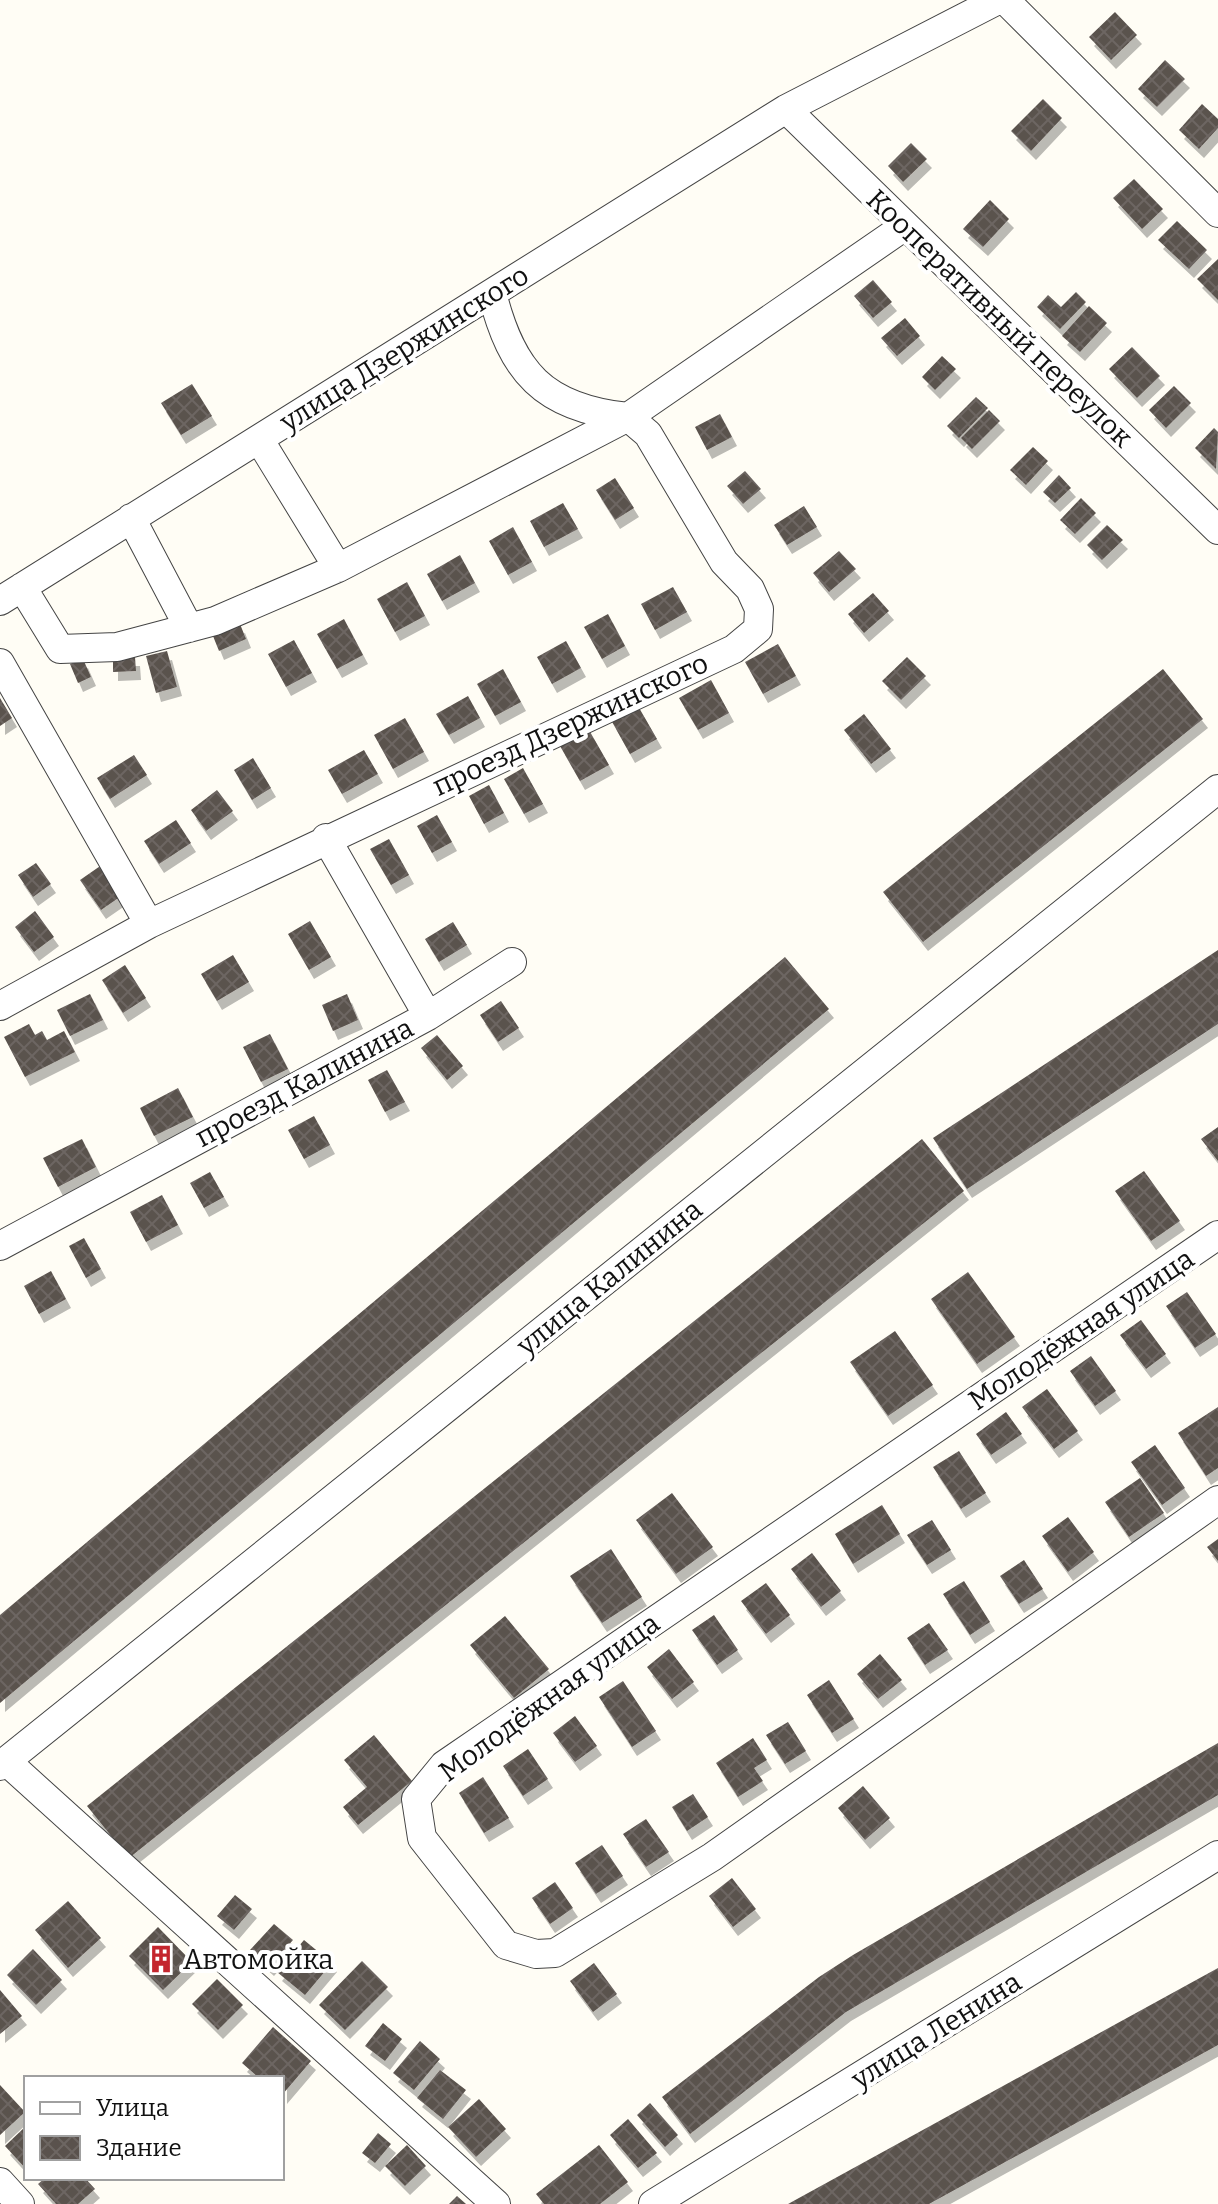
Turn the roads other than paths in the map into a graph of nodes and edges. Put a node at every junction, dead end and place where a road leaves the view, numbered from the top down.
1 (998, 0) edge
2 (1005, 0) edge
3 (786, 109) junction
4 (1218, 213) edge
5 (905, 226) junction
6 (492, 293) junction
7 (628, 417) junction
8 (259, 439) junction
9 (131, 518) junction
10 (1217, 527) edge
11 (338, 568) junction
12 (11, 594) edge
13 (189, 628) junction
14 (0, 663) edge
15 (1218, 789) edge
16 (326, 838) junction
17 (149, 924) junction
18 (512, 962) dead end
19 (0, 1006) edge
20 (428, 1016) junction
21 (1218, 1235) edge
22 (0, 1246) edge
23 (1218, 1500) edge
24 (3, 1763) edge
25 (1218, 1855) edge
26 (0, 2182) edge
27 (20, 2204) edge
28 (496, 2204) edge
29 (653, 2204) edge

1 - 3 street, улица Дзержинского
2 - 4 street
3 - 5 street, Кооперативный переулок
3 - 6 street, улица Дзержинского
5 - 7 street
5 - 10 street, Кооперативный переулок
6 - 7 street
6 - 8 street, улица Дзержинского
7 - 11 street
7 - 16 street, проезд Дзержинского
8 - 9 street, улица Дзержинского
8 - 11 street
9 - 12 street, улица Дзержинского
9 - 13 street
11 - 13 street, улица Дзержинского
12 - 13 street, улица Дзержинского
14 - 17 street
15 - 24 street, улица Калинина
16 - 17 street, проезд Дзержинского
16 - 20 street, проезд Калинина
17 - 19 street, проезд Дзержинского
18 - 20 street
20 - 22 street, проезд Калинина
21 - 23 street, Молодёжная улица
24 - 28 street
25 - 29 street, улица Ленина
26 - 27 street

